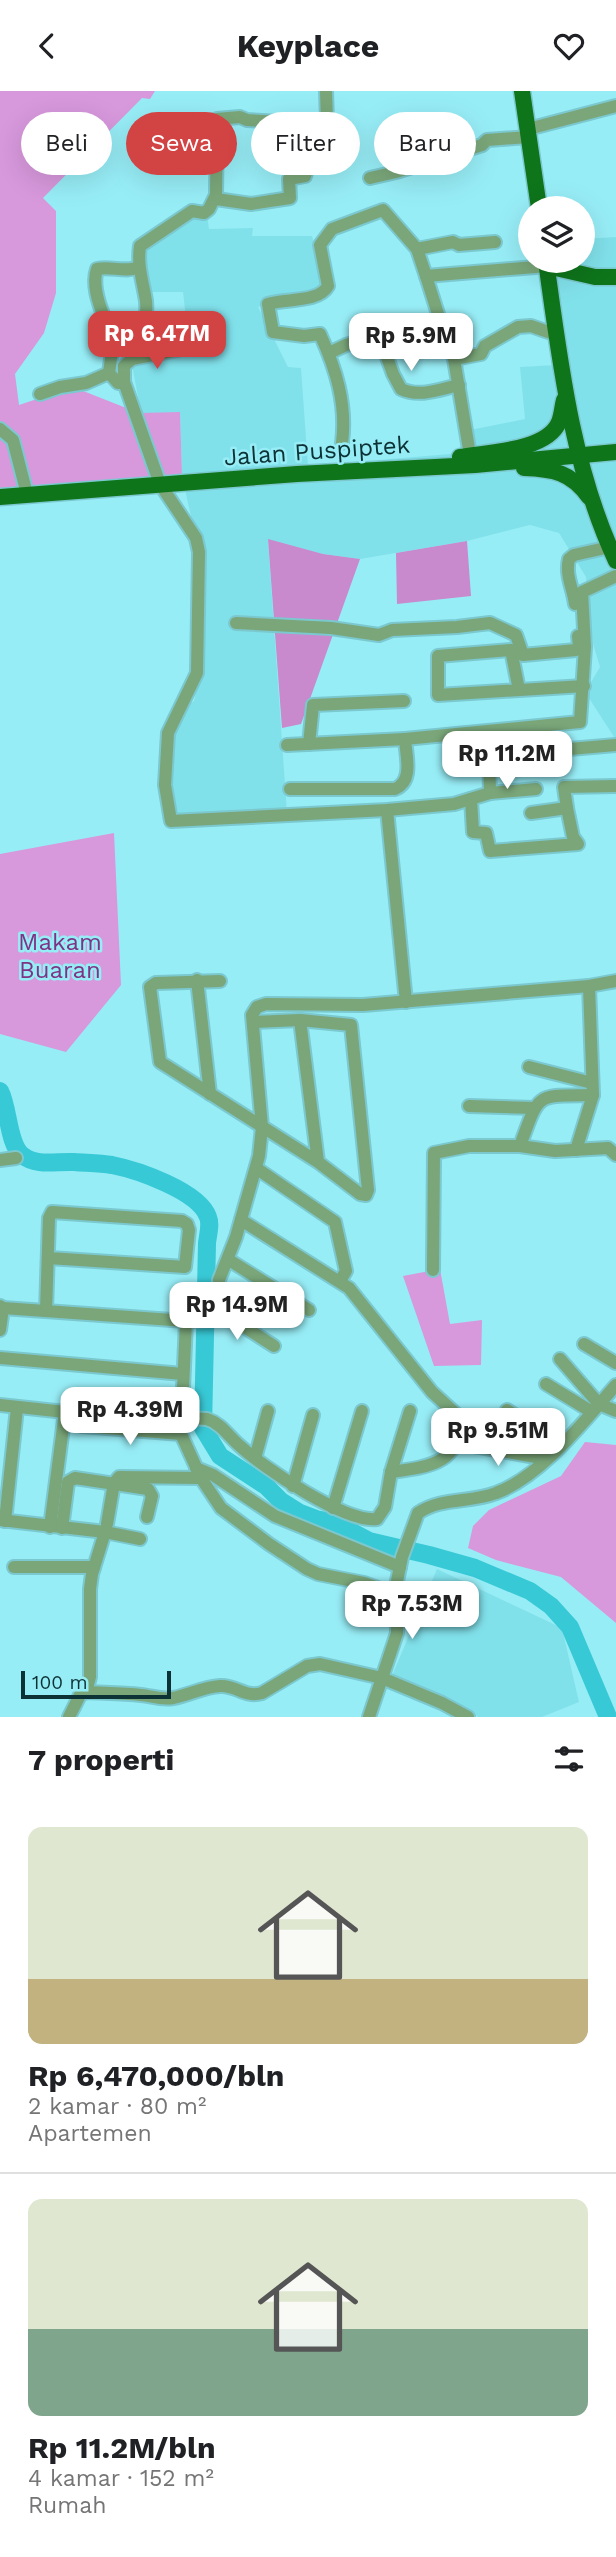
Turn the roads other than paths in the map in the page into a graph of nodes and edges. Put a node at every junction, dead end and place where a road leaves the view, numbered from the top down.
1 (326, 91) edge
2 (522, 91) edge
3 (616, 106) edge
4 (327, 112) edge
5 (251, 120) edge
6 (528, 133) junction
7 (305, 175) edge
8 (370, 178) dead end
9 (537, 196) edge
10 (216, 199) junction
11 (495, 242) dead end
12 (417, 249) junction
13 (139, 267) junction
14 (518, 267) edge
15 (548, 273) edge
16 (562, 273) edge
17 (575, 273) edge
18 (426, 276) junction
19 (616, 277) edge
20 (550, 285) junction
21 (114, 323) dead end
22 (379, 335) junction
23 (557, 335) junction
24 (114, 337) dead end
25 (178, 350) dead end
26 (329, 353) junction
27 (132, 359) junction
28 (109, 373) junction
29 (124, 382) junction
30 (458, 385) junction
31 (565, 393) junction
32 (40, 394) dead end
33 (0, 429) edge
34 (342, 443) dead end
35 (616, 452) edge
36 (580, 454) junction
37 (473, 460) junction
38 (160, 484) junction
39 (24, 494) junction
40 (0, 497) edge
41 (595, 505) junction
42 (613, 554) edge
43 (616, 576) edge
44 (236, 623) dead end
45 (584, 686) junction
46 (519, 690) junction
47 (404, 701) dead end
48 (405, 739) junction
49 (309, 744) junction
50 (616, 744) edge
51 (287, 745) dead end
52 (616, 786) edge
53 (290, 789) dead end
54 (536, 789) dead end
55 (490, 793) junction
56 (471, 799) junction
57 (566, 807) junction
58 (387, 810) junction
59 (531, 813) dead end
60 (197, 980) junction
61 (220, 981) dead end
62 (616, 981) edge
63 (589, 986) junction
64 (406, 1002) junction
65 (254, 1016) junction
66 (300, 1020) junction
67 (529, 1067) dead end
68 (593, 1089) junction
69 (210, 1094) junction
70 (469, 1106) dead end
71 (534, 1108) junction
72 (262, 1127) junction
73 (520, 1146) junction
74 (576, 1150) junction
75 (616, 1154) edge
76 (16, 1158) dead end
77 (0, 1160) edge
78 (318, 1162) junction
79 (256, 1168) junction
80 (241, 1220) junction
81 (49, 1258) junction
82 (229, 1261) junction
83 (433, 1271) dead end
84 (340, 1281) junction
85 (2, 1307) edge
86 (309, 1310) dead end
87 (46, 1311) junction
88 (215, 1315) junction
89 (189, 1322) junction
90 (0, 1330) edge
91 (584, 1344) dead end
92 (274, 1346) dead end
93 (0, 1358) edge
94 (560, 1359) dead end
95 (616, 1363) edge
96 (183, 1374) junction
97 (546, 1384) dead end
98 (616, 1385) edge
99 (0, 1405) edge
100 (17, 1408) junction
101 (595, 1408) junction
102 (507, 1410) dead end
103 (268, 1411) dead end
104 (362, 1411) dead end
105 (410, 1411) dead end
106 (616, 1411) edge
107 (65, 1412) junction
108 (313, 1415) dead end
109 (185, 1418) junction
110 (82, 1426) dead end
111 (181, 1434) junction
112 (457, 1443) junction
113 (560, 1445) junction
114 (255, 1458) junction
115 (547, 1458) junction
116 (391, 1472) junction
117 (199, 1473) junction
118 (114, 1483) junction
119 (293, 1486) junction
120 (333, 1507) junction
121 (147, 1517) dead end
122 (2, 1521) edge
123 (56, 1527) junction
124 (106, 1528) junction
125 (140, 1539) dead end
126 (401, 1562) junction
127 (14, 1567) dead end
128 (94, 1567) junction
129 (397, 1595) junction
130 (382, 1678) junction
131 (86, 1692) junction
132 (370, 1716) edge
133 (69, 1717) edge
134 (468, 1717) edge

1 - 4 street
2 - 6 main road
3 - 6 street
5 - 10 street
6 - 8 street
6 - 9 main road
7 - 10 street
10 - 13 street
11 - 12 street
12 - 18 street
12 - 26 street
13 - 21 street
13 - 27 street
14 - 18 street
15 - 20 main road
16 - 20 main road
17 - 19 main road
18 - 22 street
20 - 23 main road
22 - 26 street
22 - 30 street
23 - 30 street
23 - 31 main road
24 - 28 street
25 - 27 street
26 - 34 street
27 - 29 street
28 - 29 street
28 - 32 street
29 - 38 street
30 - 37 street
31 - 36 main road
31 - 37 main road
33 - 39 street
35 - 36 main road, Jalan Puspiptek
36 - 37 main road, Jalan Puspiptek
36 - 41 main road
37 - 38 main road, Jalan Puspiptek
37 - 41 main road
38 - 39 main road, Jalan Puspiptek
38 - 58 street
39 - 40 main road, Jalan Puspiptek
41 - 42 main road
42 - 44 street
43 - 45 street
45 - 46 street
45 - 48 street
46 - 46 street
47 - 49 street
48 - 49 street
48 - 53 street
49 - 51 street
50 - 55 street
52 - 57 street
54 - 55 street
55 - 56 street
56 - 57 street
56 - 58 street
57 - 59 street
58 - 64 street
60 - 61 street
60 - 69 street
60 - 69 street
62 - 63 street
63 - 64 street
63 - 68 street
64 - 65 street
65 - 66 street
65 - 72 street
66 - 78 street
66 - 78 street
67 - 68 street
68 - 71 street
68 - 74 street
69 - 72 street
70 - 71 street
71 - 73 street
72 - 78 street
72 - 79 street
73 - 74 street
73 - 83 street
74 - 75 street
76 - 77 street
79 - 80 street
79 - 84 street
80 - 82 street
80 - 84 street
81 - 81 street
81 - 87 street
82 - 86 street
82 - 88 street
84 - 112 street
85 - 87 street
85 - 90 street
87 - 89 street
88 - 89 street
88 - 92 street
89 - 96 street
91 - 95 street
93 - 96 street
94 - 101 street
96 - 109 street
97 - 101 street
98 - 101 street
99 - 100 street
100 - 107 street
100 - 122 street
101 - 106 street
101 - 113 street
102 - 113 street
103 - 114 street
104 - 120 street
105 - 116 street
107 - 109 street
107 - 123 street
108 - 119 street
109 - 111 street
109 - 114 street
110 - 111 street
111 - 117 street
112 - 115 street
112 - 116 street
113 - 115 street
114 - 119 street
115 - 126 street
116 - 120 street
117 - 118 street
117 - 126 street
117 - 129 street
118 - 121 street
118 - 123 street
118 - 124 street
119 - 120 street
122 - 123 street
123 - 124 street
124 - 125 street
124 - 128 street
126 - 129 street
127 - 128 street
128 - 131 street
129 - 130 street
130 - 131 street
130 - 132 street
130 - 134 street
131 - 133 street

